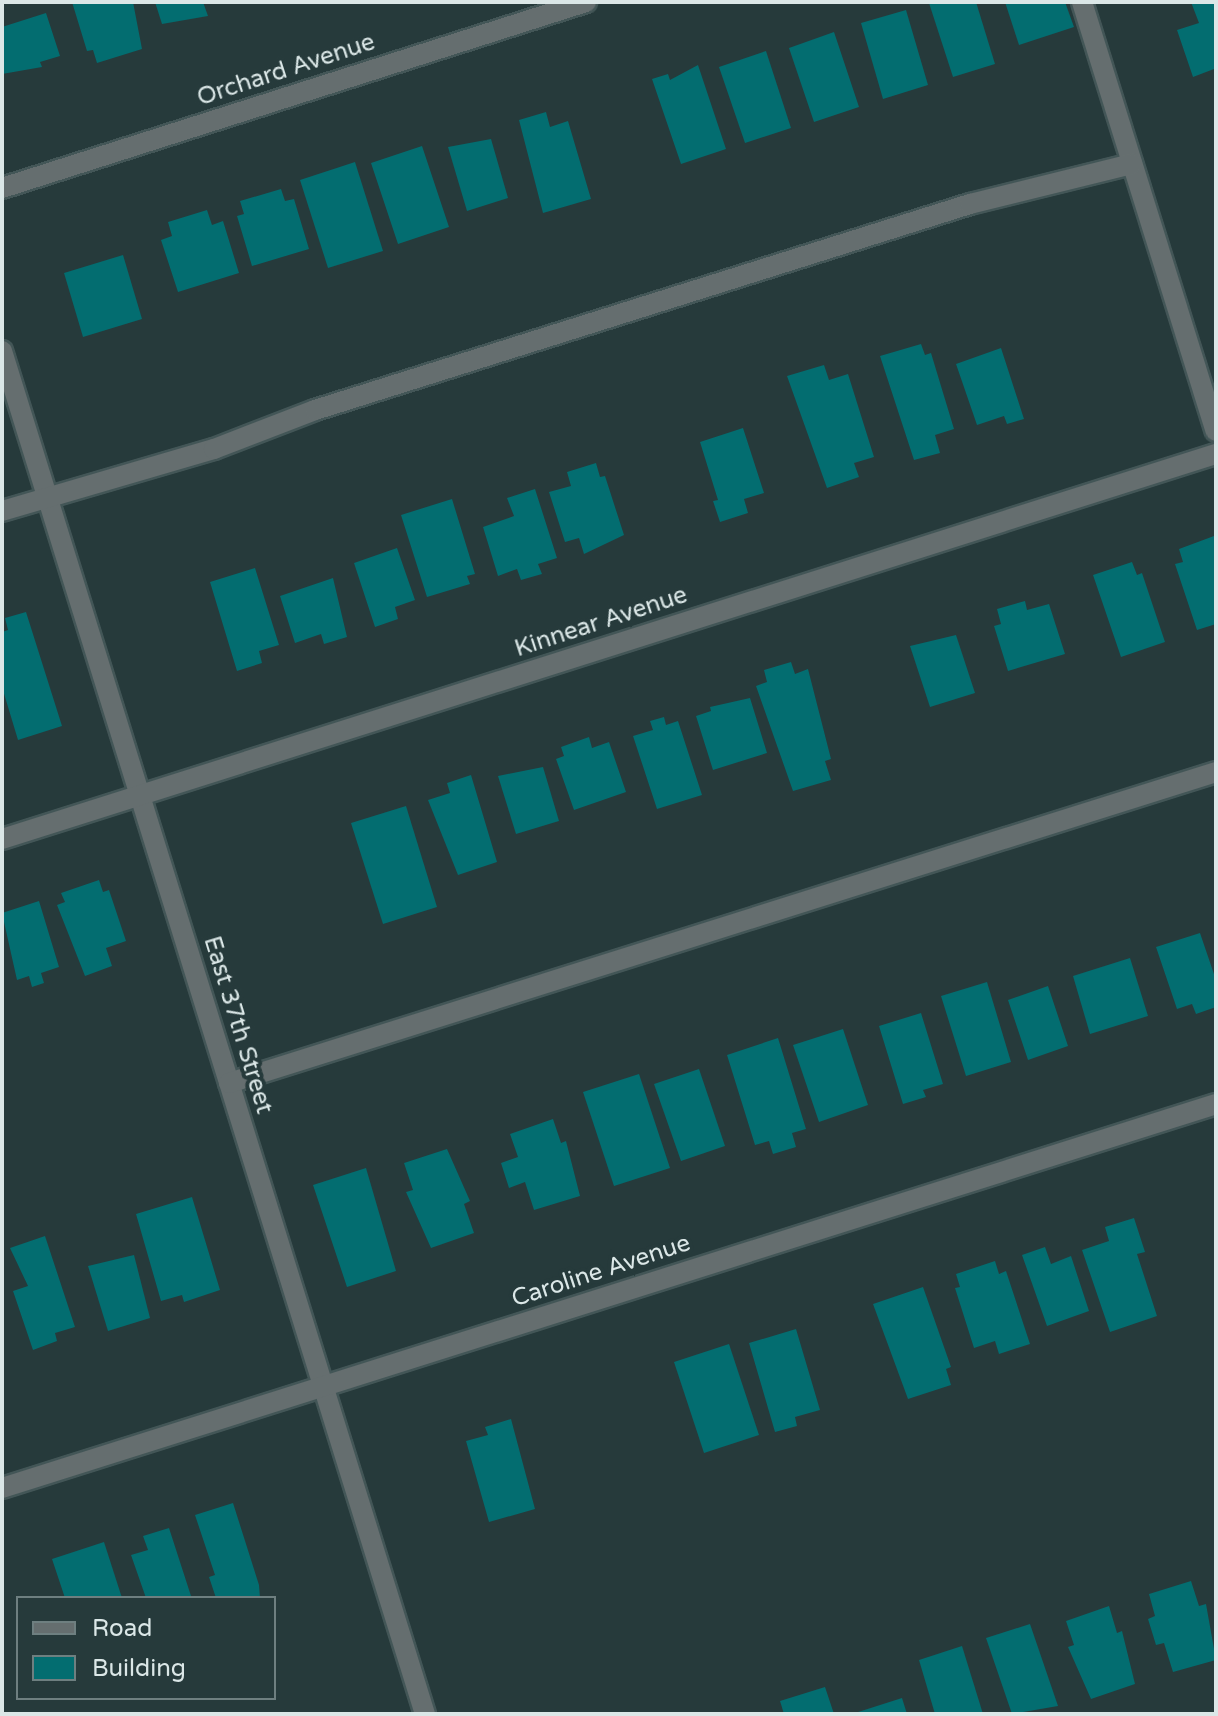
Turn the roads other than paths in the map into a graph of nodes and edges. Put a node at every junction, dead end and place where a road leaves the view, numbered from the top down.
1 (586, 2) edge
2 (1082, 2) edge
3 (1132, 164) junction
4 (2, 188) edge
5 (2, 351) edge
6 (1216, 431) edge
7 (1216, 454) edge
8 (47, 497) junction
9 (2, 511) edge
10 (1216, 772) edge
11 (140, 796) junction
12 (2, 839) edge
13 (229, 1083) junction
14 (1216, 1104) edge
15 (323, 1386) junction
16 (2, 1488) edge
17 (425, 1714) edge

1 - 4 street, Orchard Avenue
2 - 3 street
3 - 6 street
3 - 8 street
5 - 8 street, East 37th Street
7 - 11 street, Kinnear Avenue
8 - 9 street
8 - 11 street, East 37th Street
10 - 13 street
11 - 12 street, Kinnear Avenue
11 - 13 street, East 37th Street
13 - 15 street, East 37th Street
14 - 15 street, Caroline Avenue
15 - 16 street, Caroline Avenue
15 - 17 street, East 37th Street

